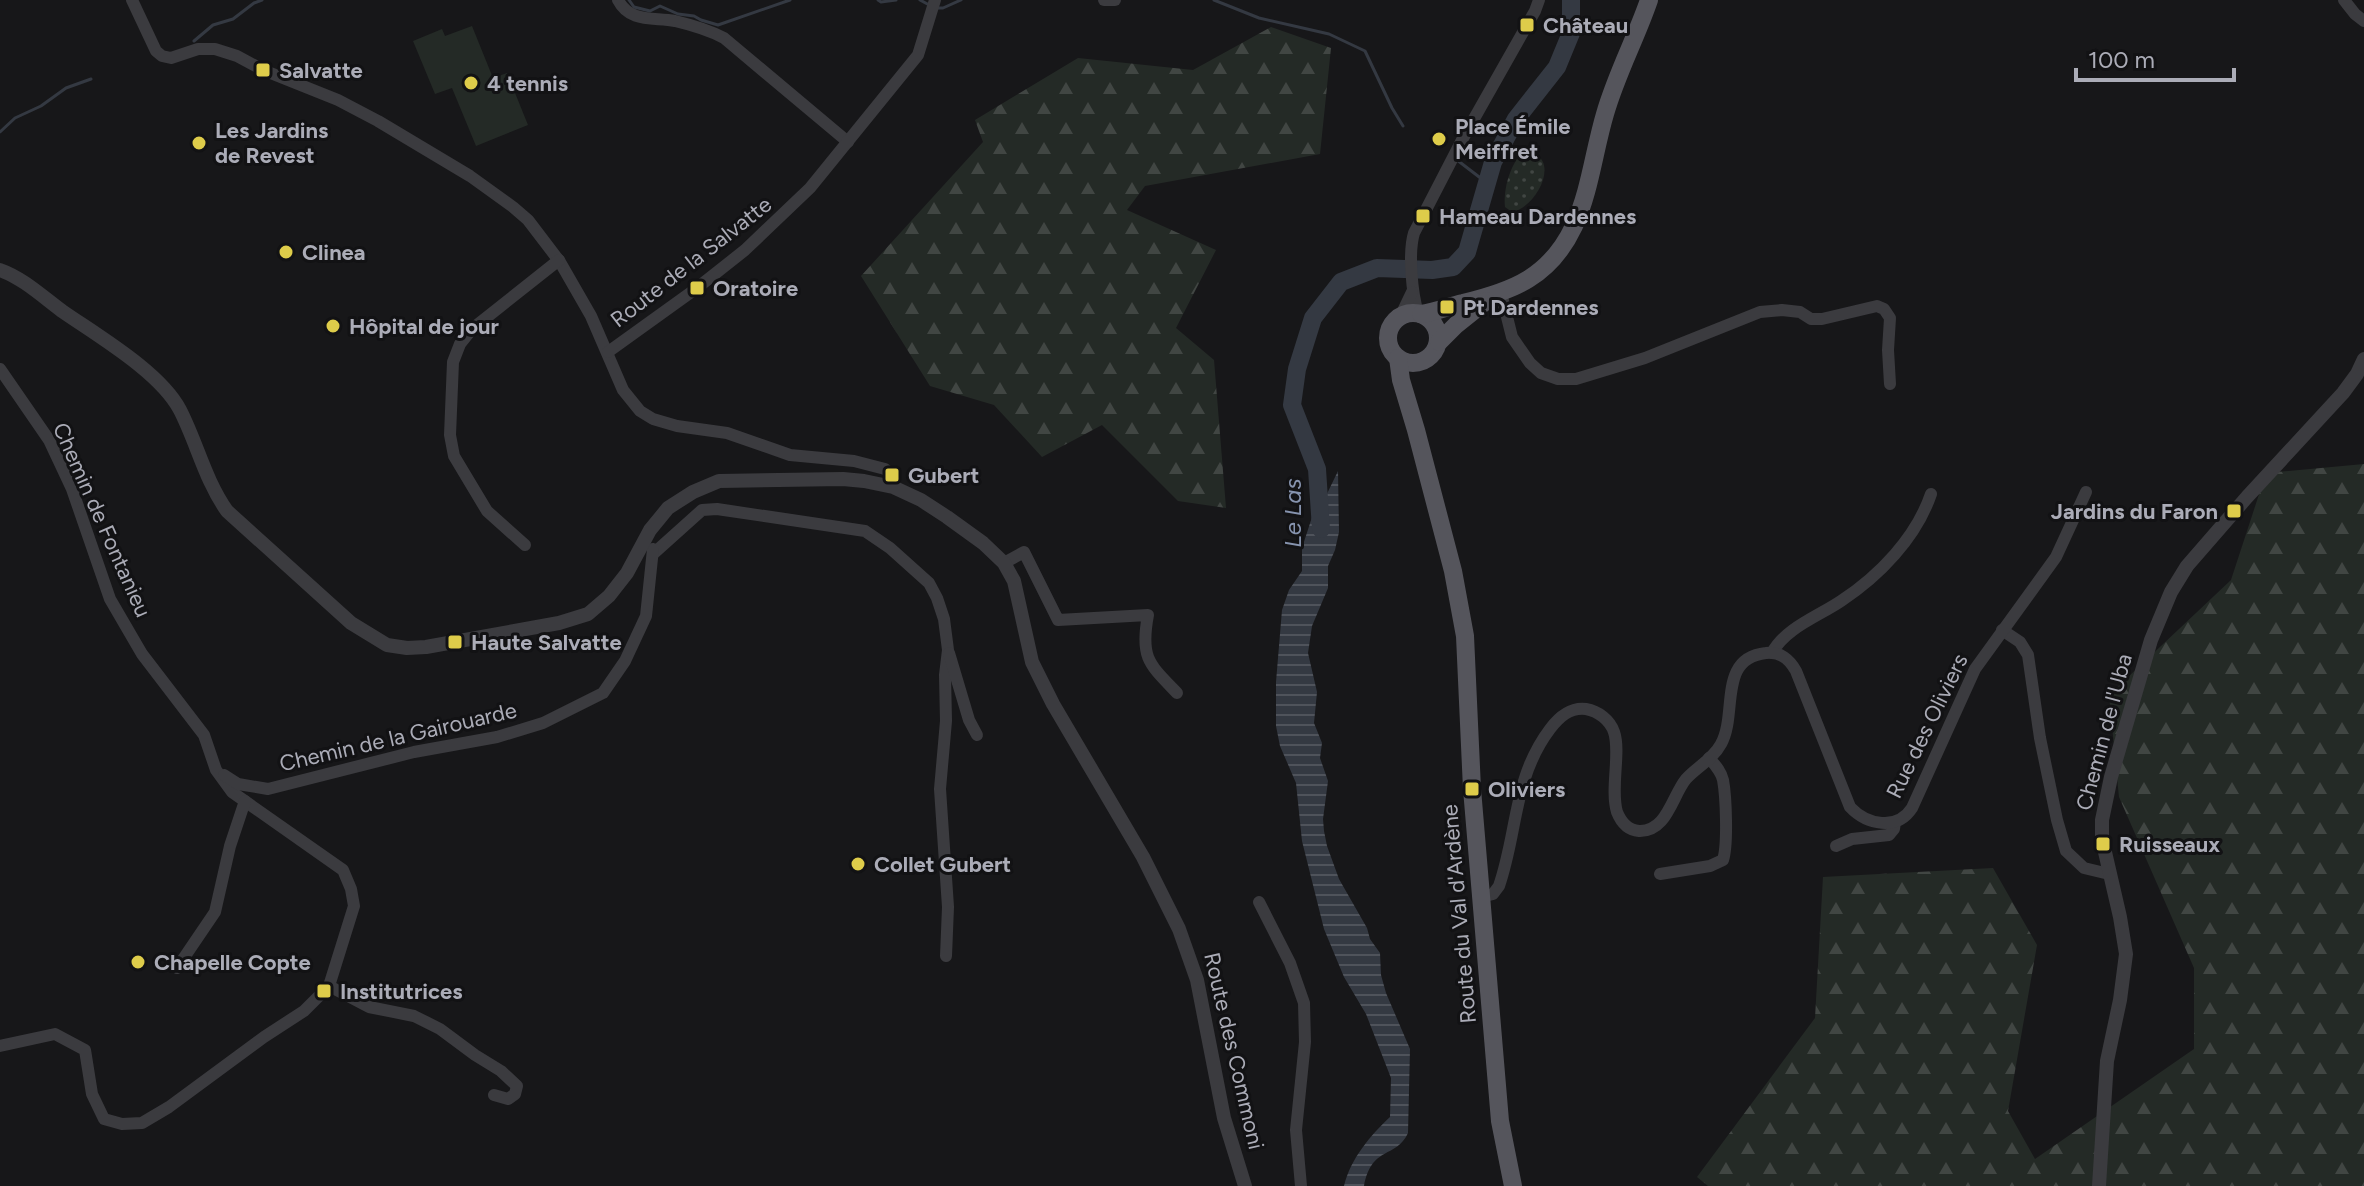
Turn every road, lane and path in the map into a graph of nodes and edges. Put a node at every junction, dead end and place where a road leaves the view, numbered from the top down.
1 (132, 0) edge
2 (618, 0) edge
3 (1104, 0) edge
4 (1115, 0) edge
5 (1539, 0) edge
6 (1649, 0) edge
7 (2344, 0) edge
8 (934, 5) edge
9 (2364, 21) edge
10 (848, 142) junction
11 (559, 260) junction
12 (0, 270) edge
13 (1496, 295) junction
14 (1413, 315) junction
15 (1439, 342) junction
16 (608, 352) junction
17 (1398, 358) junction
18 (2364, 359) edge
19 (1423, 362) junction
20 (0, 369) edge
21 (1890, 384) dead end
22 (1409, 404) junction
23 (893, 487) junction
24 (2086, 492) dead end
25 (1931, 494) dead end
26 (650, 530) junction
27 (525, 545) dead end
28 (653, 554) junction
29 (1004, 563) junction
30 (2002, 630) junction
31 (948, 650) junction
32 (1772, 653) junction
33 (1177, 693) dead end
34 (977, 735) dead end
35 (1709, 758) junction
36 (216, 770) junction
37 (245, 801) junction
38 (1895, 822) junction
39 (1836, 846) dead end
40 (1660, 874) dead end
41 (2109, 874) junction
42 (1481, 897) junction
43 (1259, 902) dead end
44 (946, 956) dead end
45 (177, 968) dead end
46 (329, 986) junction
47 (0, 1046) edge
48 (494, 1095) dead end
49 (1245, 1186) edge
50 (1301, 1186) edge
51 (1513, 1186) edge
52 (2099, 1186) edge

1 - 11 street
2 - 10 street
3 - 4 street
5 - 14 street
6 - 13 main road
7 - 9 street
8 - 10 street, Route de la Salvatte
10 - 16 street, Route de la Salvatte
11 - 16 street
11 - 27 street
12 - 26 street
13 - 14 main road
13 - 15 main road
13 - 21 street
14 - 15 main road
14 - 17 main road
15 - 19 main road
16 - 23 street, Route de la Salvatte
17 - 19 main road
17 - 22 main road, Route du Val d'Ardène
18 - 41 street, Chemin de l'Uba
19 - 22 main road, Route du Val d'Ardène
20 - 36 street, Chemin de Fontanieu
22 - 42 main road, Route du Val d'Ardène
23 - 26 street
23 - 29 street
24 - 30 street, Rue des Oliviers
25 - 32 street
26 - 28 street, Chemin de la Gairouarde
28 - 31 street
28 - 36 street, Chemin de la Gairouarde
29 - 33 street
29 - 49 street, Route des Commoni
30 - 38 street, Rue des Oliviers
30 - 41 street
31 - 34 street
31 - 44 street
32 - 35 street
32 - 38 street, Rue des Oliviers
35 - 40 street
35 - 42 street
36 - 37 street, Chemin de Fontanieu
37 - 45 street
37 - 46 street, Chemin de Fontanieu
38 - 39 street
41 - 52 street, Chemin de l'Uba
42 - 51 main road, Route du Val d'Ardène
43 - 50 street
46 - 47 street, Chemin de Fontanieu
46 - 48 street

